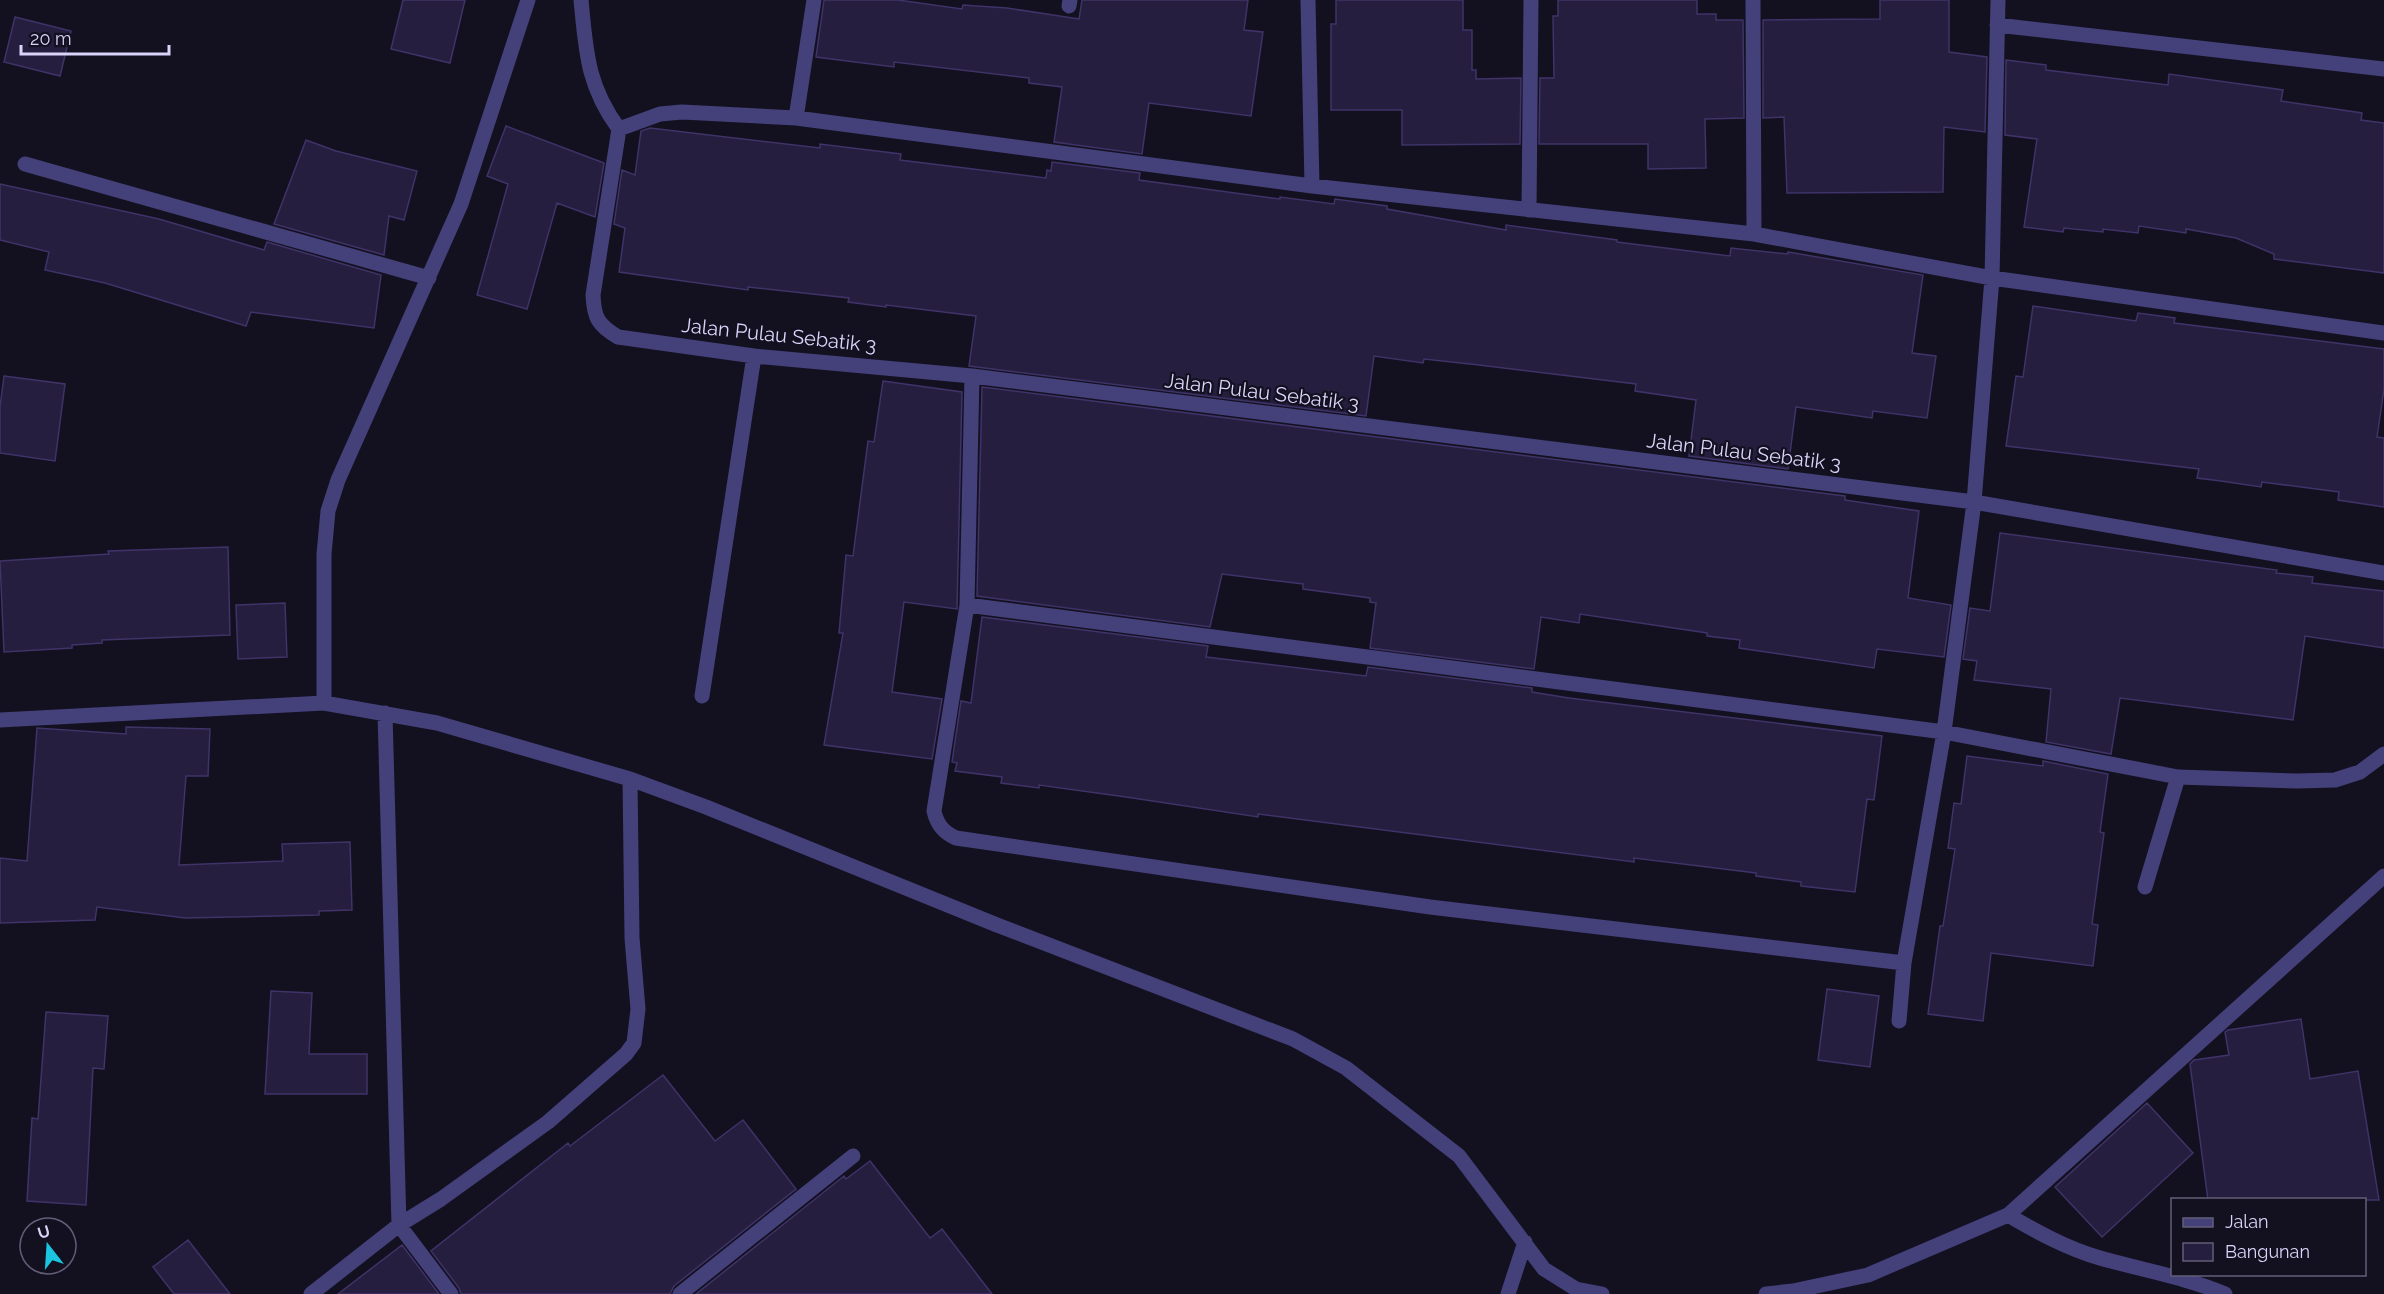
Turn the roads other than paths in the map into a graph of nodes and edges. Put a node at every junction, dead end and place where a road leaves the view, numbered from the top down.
1 (528, 0) edge
2 (580, 0) edge
3 (814, 0) edge
4 (1308, 0) edge
5 (1531, 0) edge
6 (1754, 0) edge
7 (1998, 0) edge
8 (1997, 25) junction
9 (2384, 69) edge
10 (796, 118) junction
11 (619, 129) junction
12 (25, 164) dead end
13 (1312, 186) junction
14 (1529, 210) junction
15 (1754, 234) junction
16 (429, 278) junction
17 (1992, 278) junction
18 (2384, 333) edge
19 (754, 356) junction
20 (972, 376) junction
21 (1974, 502) junction
22 (2384, 573) edge
23 (967, 604) junction
24 (702, 696) dead end
25 (324, 703) junction
26 (385, 713) junction
27 (0, 720) edge
28 (1944, 732) junction
29 (2384, 754) edge
30 (2178, 777) junction
31 (630, 779) junction
32 (2384, 876) edge
33 (2145, 887) dead end
34 (1904, 963) junction
35 (1899, 1021) dead end
36 (853, 1156) dead end
37 (2008, 1215) junction
38 (399, 1225) junction
39 (1525, 1242) junction
40 (311, 1294) edge
41 (451, 1294) edge
42 (680, 1294) edge
43 (1508, 1294) edge
44 (1602, 1294) edge
45 (1766, 1294) edge
46 (2225, 1294) edge

1 - 16 street
2 - 11 street
3 - 10 street
4 - 13 street
5 - 14 street
6 - 15 street
7 - 8 street
8 - 9 street
8 - 17 street
10 - 11 street
10 - 13 street
11 - 19 street, Jalan Pulau Sebatik 3
12 - 16 street
13 - 14 street
14 - 15 street
15 - 17 street
16 - 25 street
17 - 18 street
17 - 21 street
19 - 20 street, Jalan Pulau Sebatik 3
19 - 24 street
20 - 21 street, Jalan Pulau Sebatik 3
20 - 23 street
21 - 22 street, Jalan Pulau Sebatik 3
21 - 28 street
23 - 28 street
23 - 34 street
25 - 26 street
25 - 27 street
26 - 31 street
26 - 38 street
28 - 30 street
28 - 34 street
29 - 30 street
30 - 33 street
31 - 38 street
31 - 39 street
32 - 37 street
34 - 35 street
36 - 42 street
37 - 45 street
37 - 46 street
38 - 40 street
38 - 41 street
39 - 43 street
39 - 44 street

